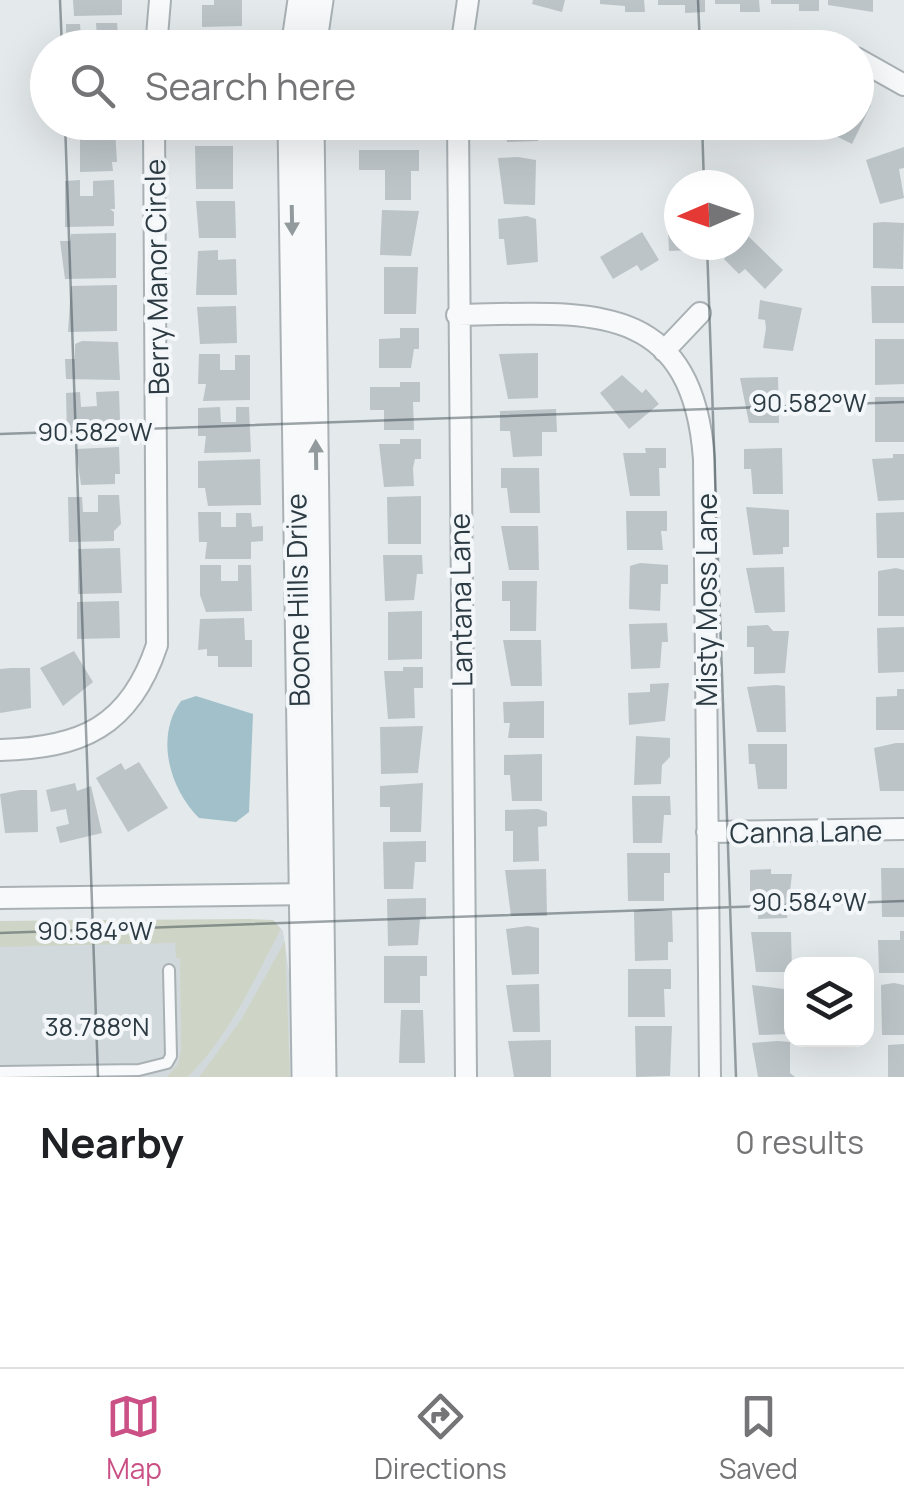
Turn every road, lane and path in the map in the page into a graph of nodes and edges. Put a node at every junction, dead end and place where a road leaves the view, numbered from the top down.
1 (160, 0) edge
2 (300, 0) edge
3 (320, 0) edge
4 (468, 0) edge
5 (158, 30) edge
6 (303, 30) edge
7 (309, 30) edge
8 (464, 30) edge
9 (874, 68) edge
10 (904, 85) edge
11 (154, 140) edge
12 (292, 140) edge
13 (311, 140) edge
14 (458, 140) edge
15 (700, 313) dead end
16 (457, 314) junction
17 (664, 351) junction
18 (0, 750) edge
19 (904, 829) edge
20 (707, 832) junction
21 (311, 894) junction
22 (0, 898) edge
23 (169, 970) dead end
24 (0, 1072) edge
25 (305, 1077) edge
26 (322, 1077) edge
27 (466, 1077) edge
28 (710, 1077) edge

1 - 5 street
2 - 6 street
3 - 7 street
4 - 8 street
9 - 10 street
11 - 18 street, Berry Manor Circle
12 -> 21 street, Boone Hills Drive
21 -> 13 street, Boone Hills Drive
14 - 16 street, Lantana Lane
15 - 17 street
16 - 17 street, Misty Moss Lane
16 - 27 street, Lantana Lane
17 - 20 street, Misty Moss Lane
19 - 20 street, Canna Lane
20 - 28 street, Misty Moss Lane
21 - 22 street
21 - 25 street, Boone Hills Drive
21 - 26 street, Boone Hills Drive
23 - 24 lane

